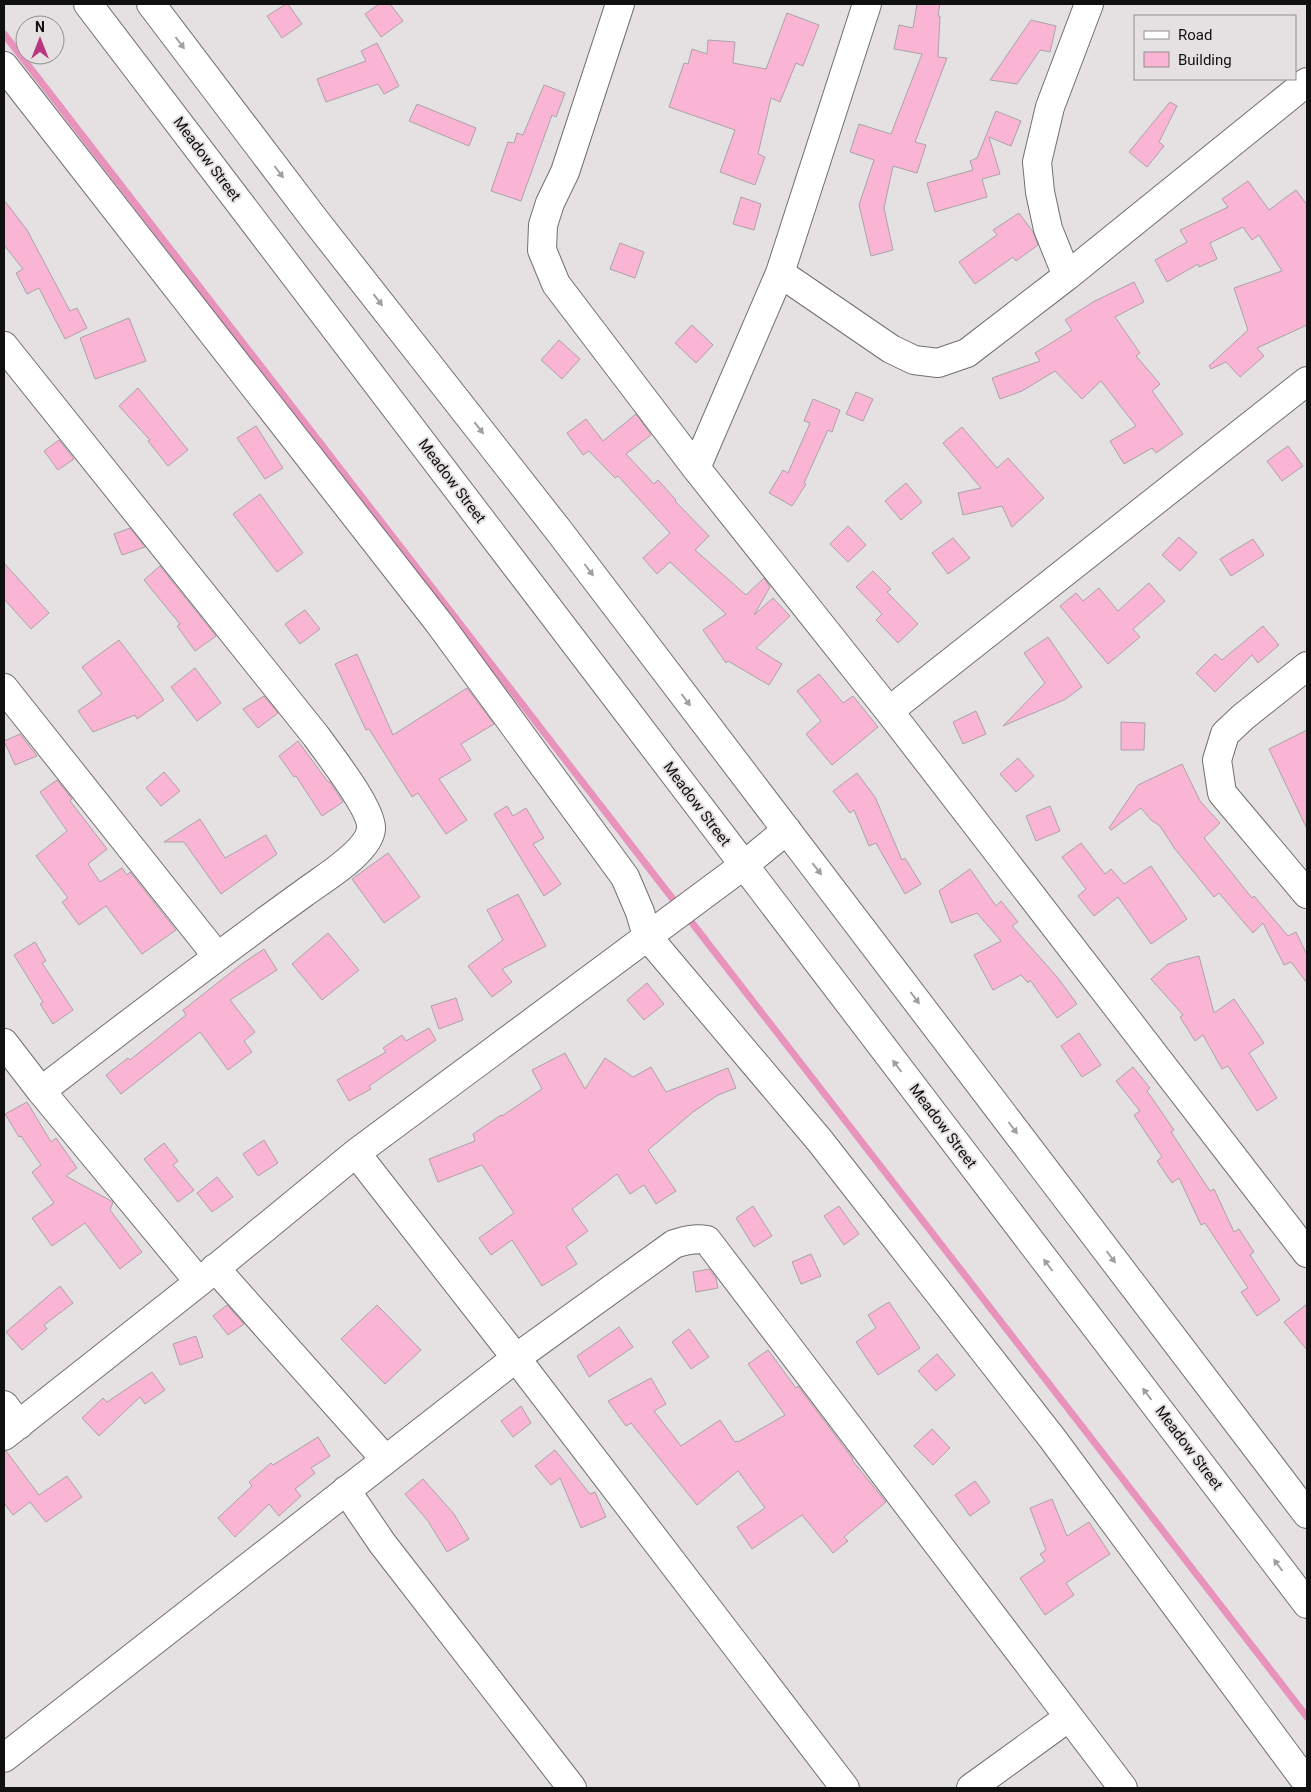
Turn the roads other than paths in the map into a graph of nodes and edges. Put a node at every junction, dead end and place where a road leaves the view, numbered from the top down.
1 (88, 4) edge
2 (151, 4) edge
3 (620, 4) edge
4 (867, 4) edge
5 (1089, 4) edge
6 (4, 66) edge
7 (1307, 82) edge
8 (780, 273) junction
9 (1067, 276) junction
10 (7, 358) edge
11 (1307, 381) edge
12 (696, 468) junction
13 (1307, 666) edge
14 (4, 688) edge
15 (888, 711) junction
16 (787, 830) junction
17 (734, 872) junction
18 (1307, 894) edge
19 (653, 931) junction
20 (217, 956) junction
21 (4, 1043) edge
22 (42, 1091) junction
23 (356, 1153) junction
24 (1307, 1253) edge
25 (207, 1275) junction
26 (516, 1358) junction
27 (9, 1422) edge
28 (385, 1459) junction
29 (346, 1490) junction
30 (1307, 1514) edge
31 (1307, 1604) edge
32 (1069, 1717) junction
33 (4, 1758) edge
34 (1307, 1783) edge
35 (572, 1788) edge
36 (845, 1788) edge
37 (971, 1788) edge
38 (1123, 1788) edge

1 - 17 street, Meadow Street
2 -> 16 street
3 - 12 street
4 - 8 street
5 - 9 street
6 - 19 street
7 - 9 street
8 - 9 street
8 - 12 street
10 - 20 street
11 - 15 street
12 - 15 street
13 - 18 street
14 - 20 street
15 - 24 street
16 - 17 street
16 -> 30 street
17 - 19 street
31 -> 17 street, Meadow Street
19 - 23 street
19 - 34 street
20 - 22 street
21 - 22 street
22 - 25 street
23 - 25 street
23 - 26 street
25 - 27 street
25 - 28 street
26 - 28 street
26 - 32 street
26 - 36 street
28 - 29 street
29 - 33 street
29 - 35 street
32 - 37 street
32 - 38 street

